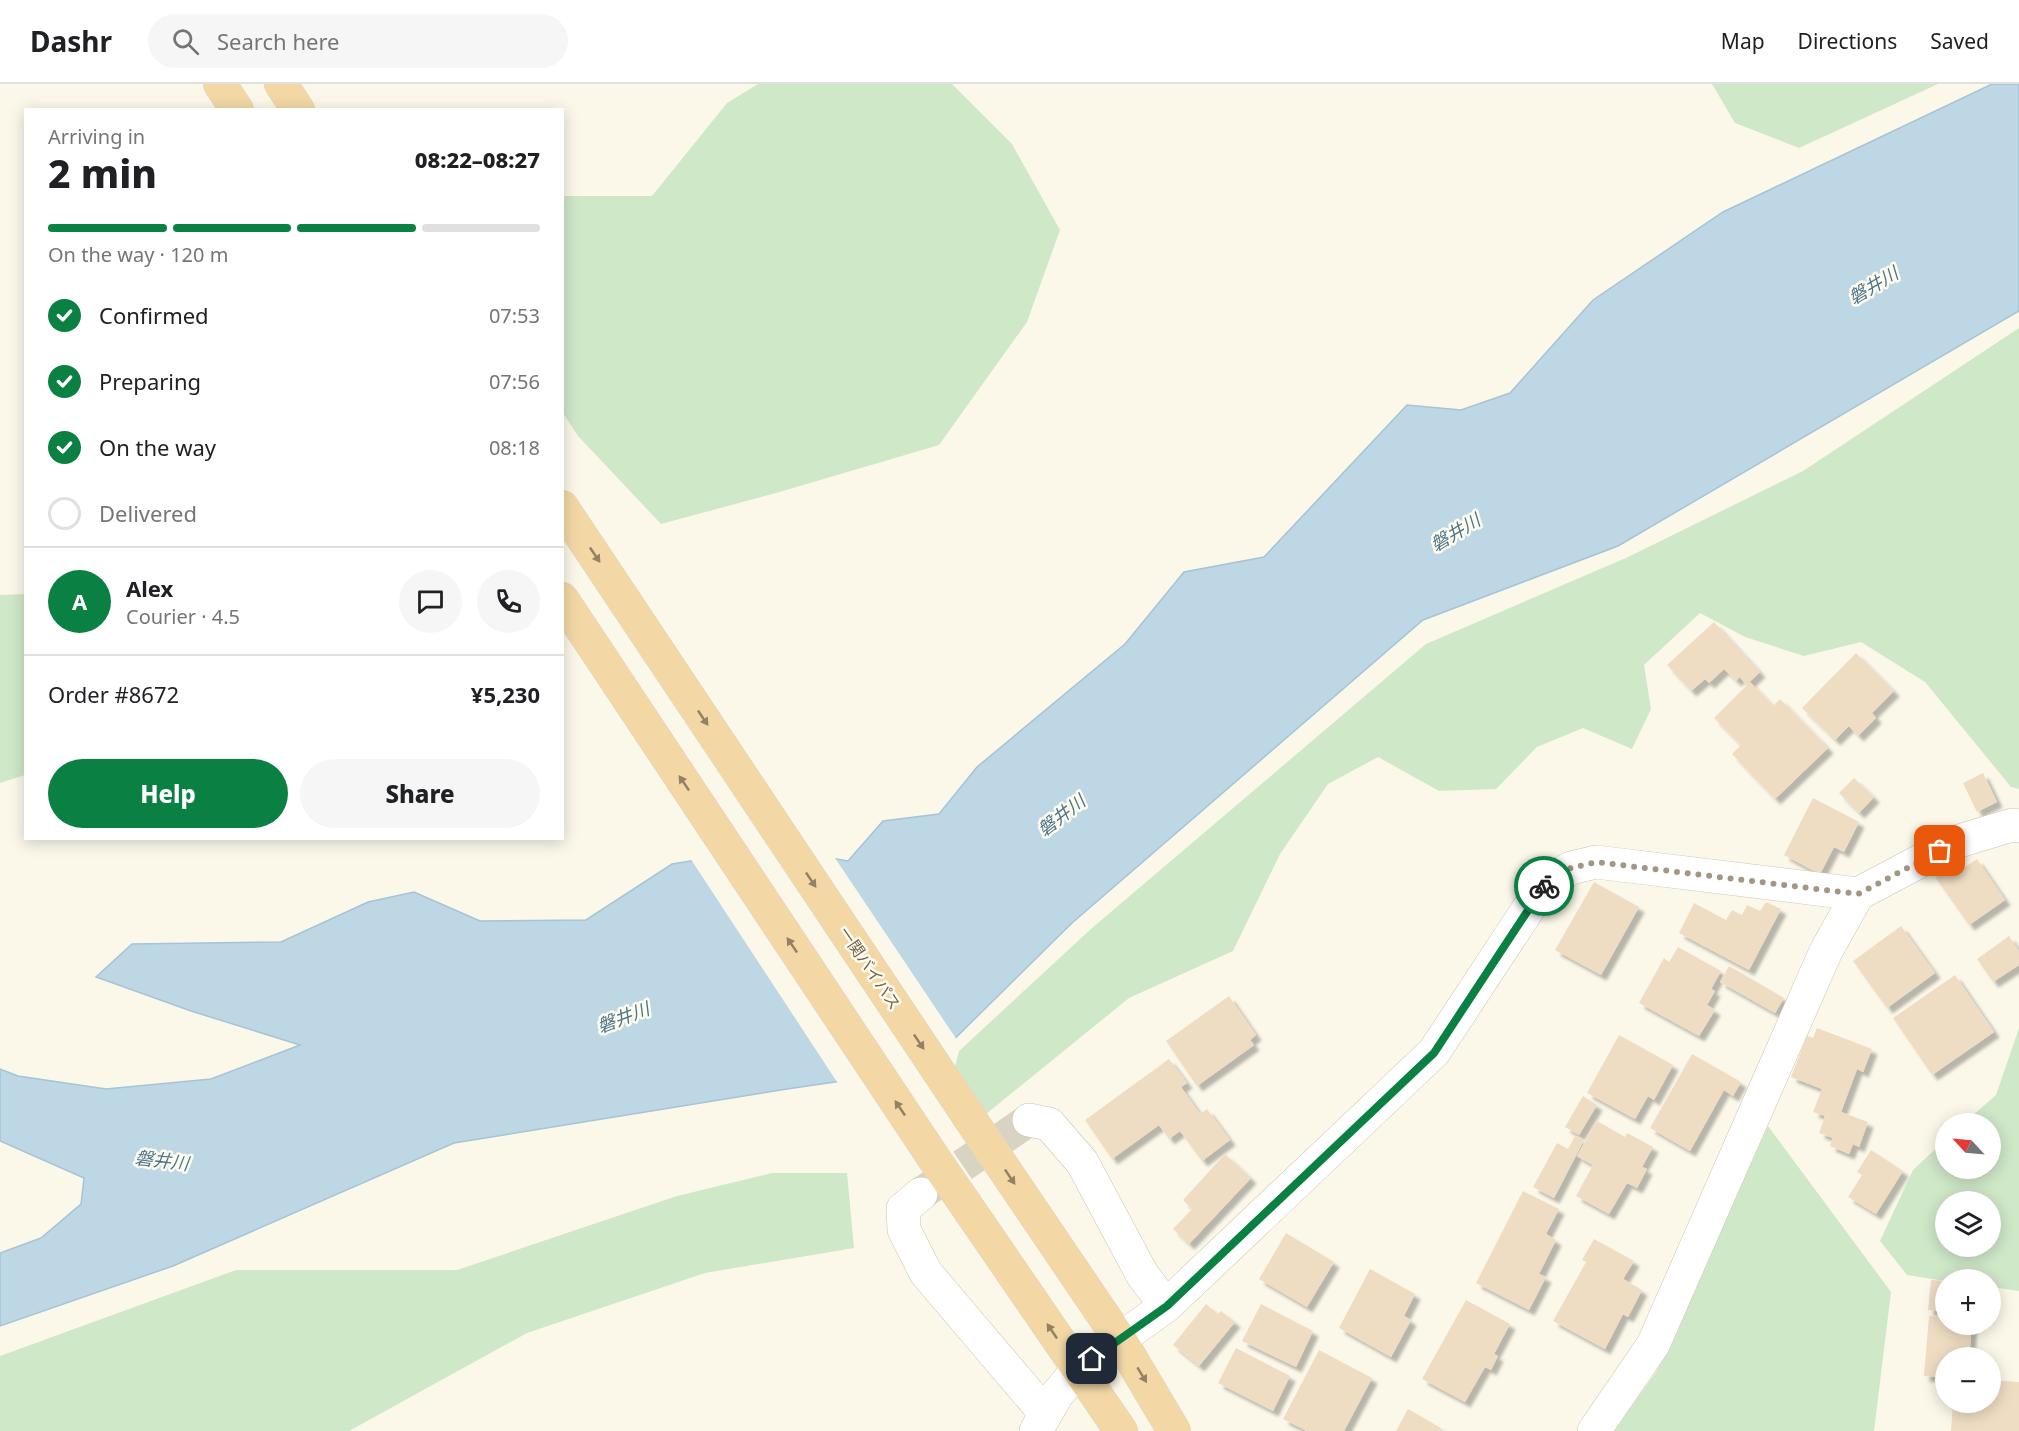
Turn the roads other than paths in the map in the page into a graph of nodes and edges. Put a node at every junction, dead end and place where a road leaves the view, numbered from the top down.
1 (220, 84) edge
2 (281, 84) edge
3 (236, 108) edge
4 (297, 108) edge
5 (564, 510) edge
6 (564, 602) edge
7 (2019, 826) edge
8 (1858, 894) junction
9 (1029, 1120) dead end
10 (921, 1194) tunnel mouth
11 (1167, 1306) junction
12 (1120, 1340) junction
13 (1078, 1369) junction
14 (1040, 1422) edge
15 (1121, 1431) edge
16 (1174, 1431) edge
17 (1594, 1431) edge

1 - 3 highway
2 - 4 highway
5 -> 12 highway, 一関バイパス
13 -> 6 highway
7 - 8 street
8 - 11 street
8 - 17 street
9 - 11 street
10 - 14 street
11 - 12 street
12 - 13 street
12 -> 16 highway, 一関バイパス
13 - 14 street
13 - 15 highway

